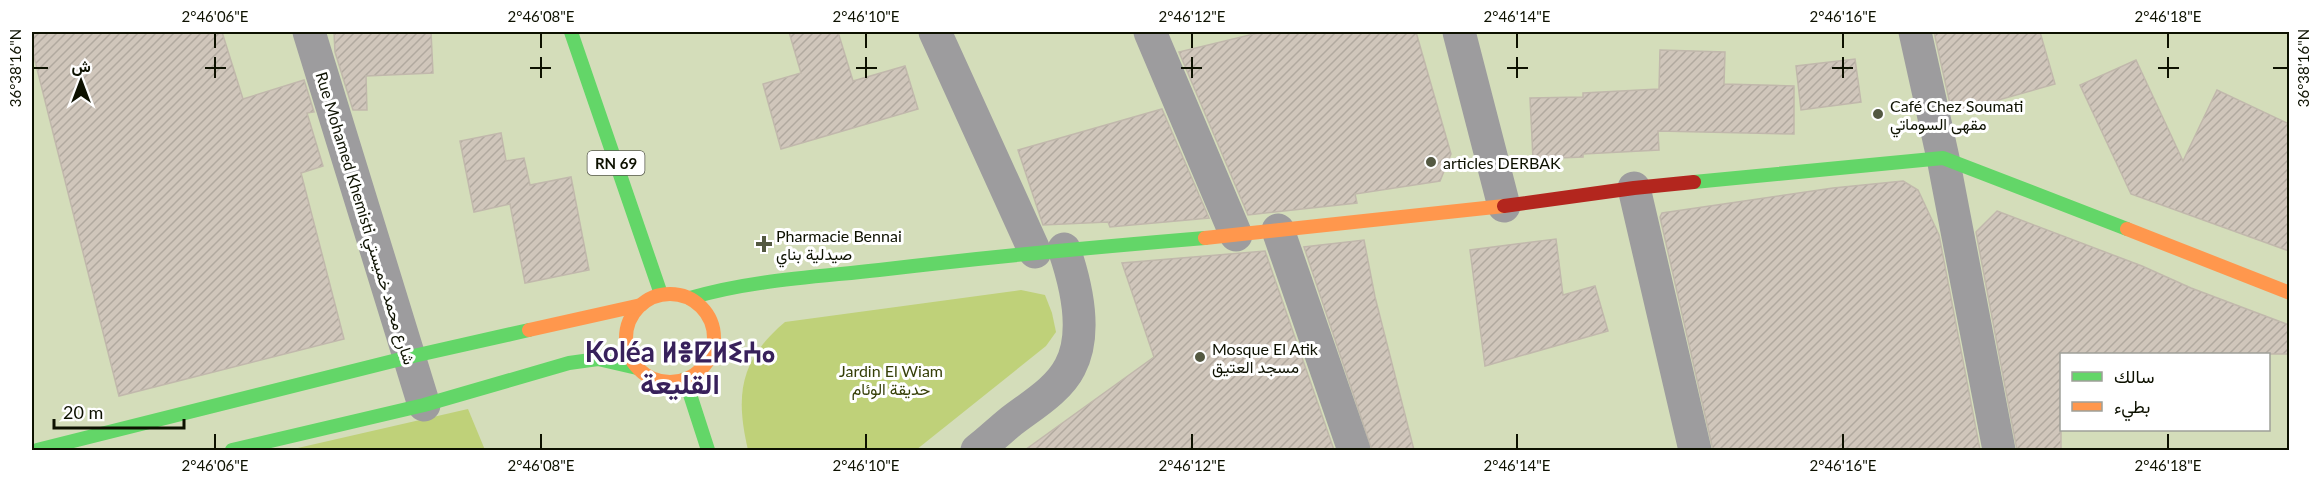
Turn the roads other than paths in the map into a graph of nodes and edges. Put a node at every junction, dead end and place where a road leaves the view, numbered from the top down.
1 (309, 32) edge
2 (571, 32) edge
3 (935, 32) edge
4 (1150, 32) edge
5 (1459, 32) edge
6 (1915, 32) edge
7 (1943, 158) junction
8 (1635, 188) junction
9 (1504, 206) junction
10 (1278, 230) junction
11 (1236, 235) junction
12 (1049, 250) junction
13 (2289, 293) edge
14 (661, 294) junction
15 (690, 298) junction
16 (641, 305) junction
17 (409, 357) junction
18 (637, 368) junction
19 (685, 380) junction
20 (423, 405) junction
21 (1012, 437) edge
22 (37, 450) edge
23 (232, 450) edge
24 (708, 450) edge
25 (977, 450) edge
26 (1354, 450) edge
27 (1695, 450) edge
28 (1999, 450) edge

1 - 17 street, Rue Mohamed Khemisti شارع محمد خميستي
2 - 14 main road, RN 69
3 - 12 street
4 - 11 street
5 - 9 street
6 - 7 street
7 - 8 main road
7 - 13 main road
7 - 28 street
8 - 9 main road
8 - 27 street
9 - 10 main road
10 - 11 main road
10 - 26 street
11 - 12 main road
12 - 15 main road
12 - 21 street
14 - 15 main road
14 - 16 main road
15 - 19 main road
16 - 17 main road
16 - 18 main road
17 - 20 street, Rue Mohamed Khemisti شارع محمد خميستي
17 - 22 main road
18 - 19 main road
18 - 20 main road
19 - 24 main road
20 - 23 main road
21 - 25 street

